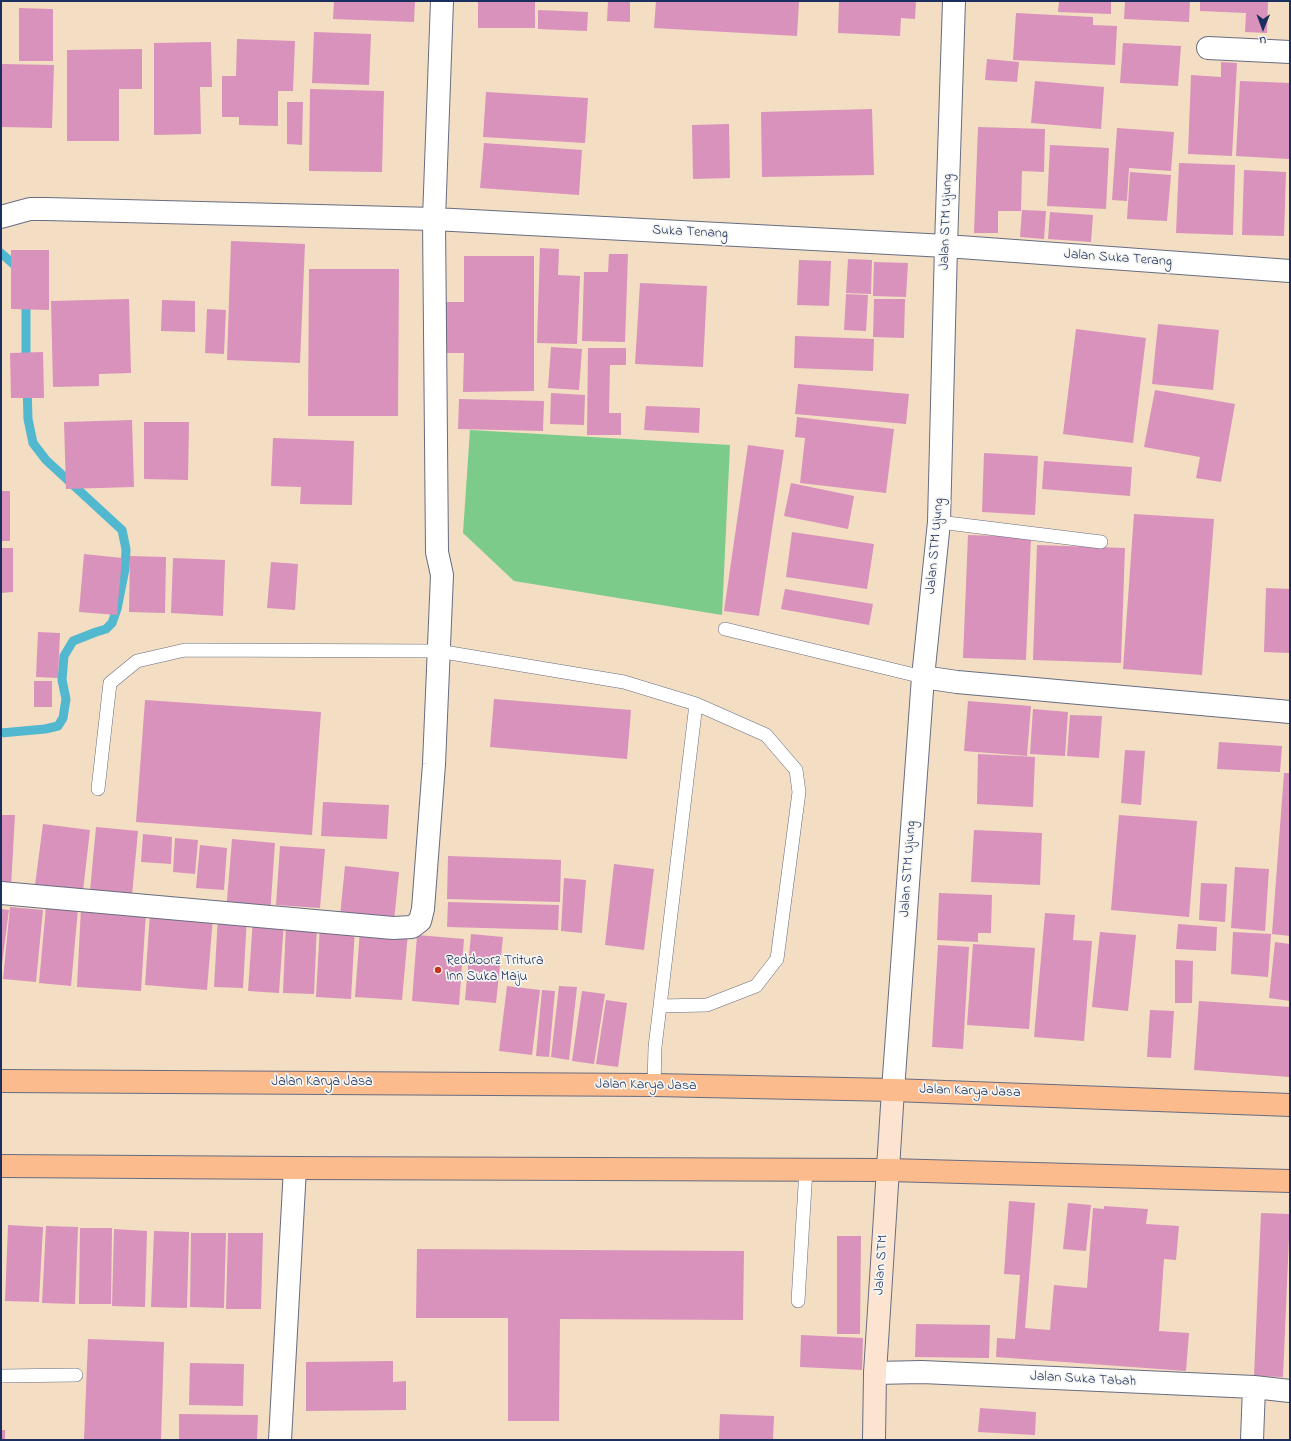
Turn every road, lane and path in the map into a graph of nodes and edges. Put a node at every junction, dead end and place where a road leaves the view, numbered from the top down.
1 (442, 1) edge
2 (954, 1) edge
3 (1208, 48) dead end
4 (1290, 52) edge
5 (1, 217) edge
6 (434, 219) junction
7 (946, 246) junction
8 (1290, 271) edge
9 (940, 522) junction
10 (1101, 542) dead end
11 (725, 629) dead end
12 (438, 651) junction
13 (923, 677) junction
14 (696, 704) junction
15 (1290, 712) edge
16 (98, 788) dead end
17 (1, 893) edge
18 (660, 1006) junction
19 (1, 1081) edge
20 (654, 1085) junction
21 (893, 1090) junction
22 (1290, 1105) edge
23 (1, 1166) edge
24 (295, 1168) junction
25 (806, 1169) junction
26 (889, 1170) junction
27 (1290, 1181) edge
28 (798, 1301) dead end
29 (875, 1373) junction
30 (1, 1376) edge
31 (76, 1376) dead end
32 (1254, 1387) junction
33 (1290, 1391) edge
34 (280, 1440) edge
35 (874, 1440) edge
36 (1252, 1440) edge

1 - 6 street
2 - 7 street, Jalan STM Ujung
3 - 4 street
5 - 6 street, Suka Tenang
6 - 7 street, Suka Tenang
6 - 12 street
7 - 8 street, Jalan Suka Terang
7 - 9 street, Jalan STM Ujung
9 - 10 lane
9 - 13 street, Jalan STM Ujung
11 - 13 lane
12 - 14 lane
12 - 16 lane
12 - 17 street
13 - 15 street
13 - 21 street, Jalan STM Ujung
14 - 18 lane
14 - 18 lane
18 - 20 lane
19 - 20 highway, Jalan Karya Jasa
20 - 21 highway, Jalan Karya Jasa
21 - 22 highway, Jalan Karya Jasa
21 - 26 street, Jalan STM
23 - 24 highway
24 - 25 highway
24 - 34 street
25 - 26 highway
25 - 28 lane
26 - 27 highway
26 - 29 street, Jalan STM
29 - 32 street, Jalan Suka Tabah
29 - 35 street, Jalan STM
30 - 31 lane
32 - 33 street, Jalan Suka Tabah
32 - 36 street

